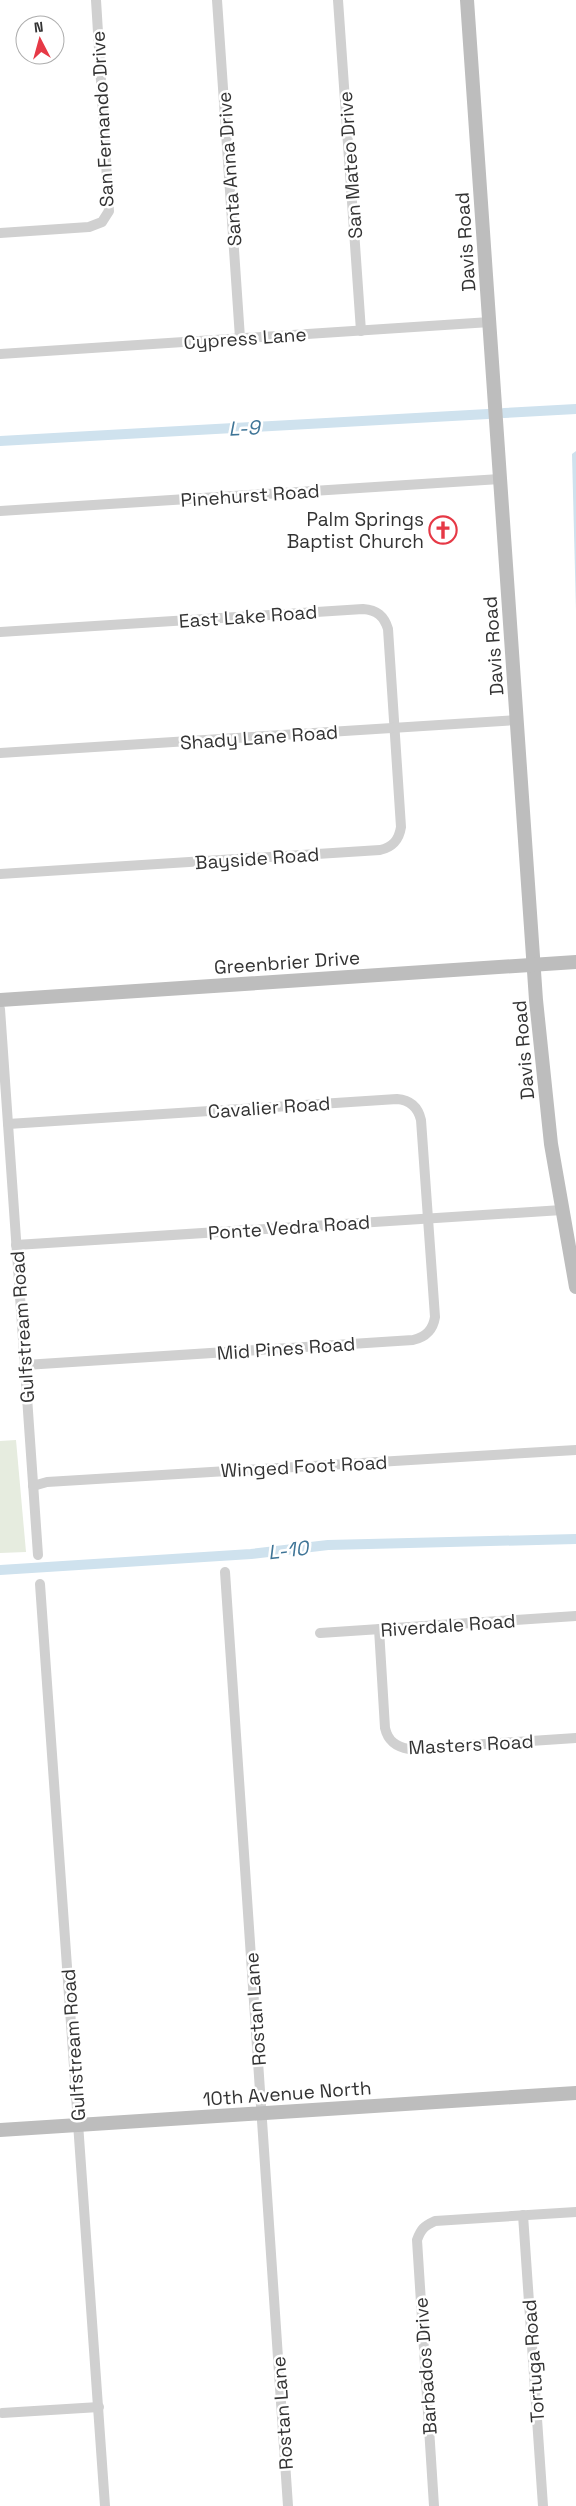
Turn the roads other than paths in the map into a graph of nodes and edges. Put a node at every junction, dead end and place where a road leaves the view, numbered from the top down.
1 (96, 0) edge
2 (217, 0) edge
3 (338, 0) edge
4 (467, 0) edge
5 (0, 233) edge
6 (490, 322) junction
7 (361, 330) junction
8 (240, 338) junction
9 (0, 354) edge
10 (500, 479) junction
11 (0, 511) edge
12 (0, 632) edge
13 (517, 720) junction
14 (394, 728) junction
15 (0, 754) edge
16 (0, 874) edge
17 (576, 962) edge
18 (534, 965) junction
19 (0, 1000) edge
20 (0, 1009) edge
21 (8, 1124) junction
22 (562, 1210) junction
23 (428, 1218) junction
24 (16, 1245) junction
25 (576, 1286) edge
26 (24, 1365) junction
27 (576, 1450) edge
28 (33, 1486) junction
29 (38, 1555) dead end
30 (225, 1572) dead end
31 (40, 1584) dead end
32 (576, 1616) edge
33 (379, 1629) junction
34 (320, 1633) dead end
35 (576, 1738) edge
36 (576, 2093) edge
37 (262, 2113) junction
38 (79, 2125) junction
39 (0, 2130) edge
40 (576, 2212) edge
41 (523, 2215) junction
42 (99, 2407) junction
43 (2, 2413) dead end
44 (105, 2506) edge
45 (288, 2506) edge
46 (434, 2506) edge
47 (543, 2506) edge

1 - 5 street, San Fernando Drive
2 - 8 street, Santa Anna Drive
3 - 7 street, San Mateo Drive
4 - 6 street, Davis Road
6 - 7 street, Cypress Lane
6 - 10 street, Davis Road
7 - 8 street, Cypress Lane
8 - 9 street, Cypress Lane
10 - 11 street, Pinehurst Road
10 - 13 street, Davis Road
12 - 14 street, East Lake Road
13 - 14 street, Shady Lane Road
13 - 18 street, Davis Road
14 - 15 street, Shady Lane Road
14 - 16 street, Bayside Road
17 - 18 street, Greenbrier Drive
18 - 19 street, Greenbrier Drive
18 - 22 street, Davis Road
20 - 21 street, Gulfstream Road
21 - 23 street, Cavalier Road
21 - 24 street, Gulfstream Road
22 - 23 street, Ponte Vedra Road
22 - 25 street, Davis Road
23 - 24 street, Ponte Vedra Road
23 - 26 street, Mid Pines Road
24 - 26 street, Gulfstream Road
26 - 28 street, Gulfstream Road
27 - 28 street, Winged Foot Road
28 - 29 street, Gulfstream Road
30 - 37 street, Rostan Lane
31 - 38 street, Gulfstream Road
32 - 33 street, Riverdale Road
33 - 34 street, Riverdale Road
33 - 35 street, Masters Road
36 - 37 street, 10th Avenue North
37 - 38 street, 10th Avenue North
37 - 45 street, Rostan Lane
38 - 39 street, 10th Avenue North
38 - 42 street, Gulfstream Road
40 - 41 street
41 - 46 street, Barbados Drive
41 - 47 street, Tortuga Road
42 - 43 street
42 - 44 street, Gulfstream Road

